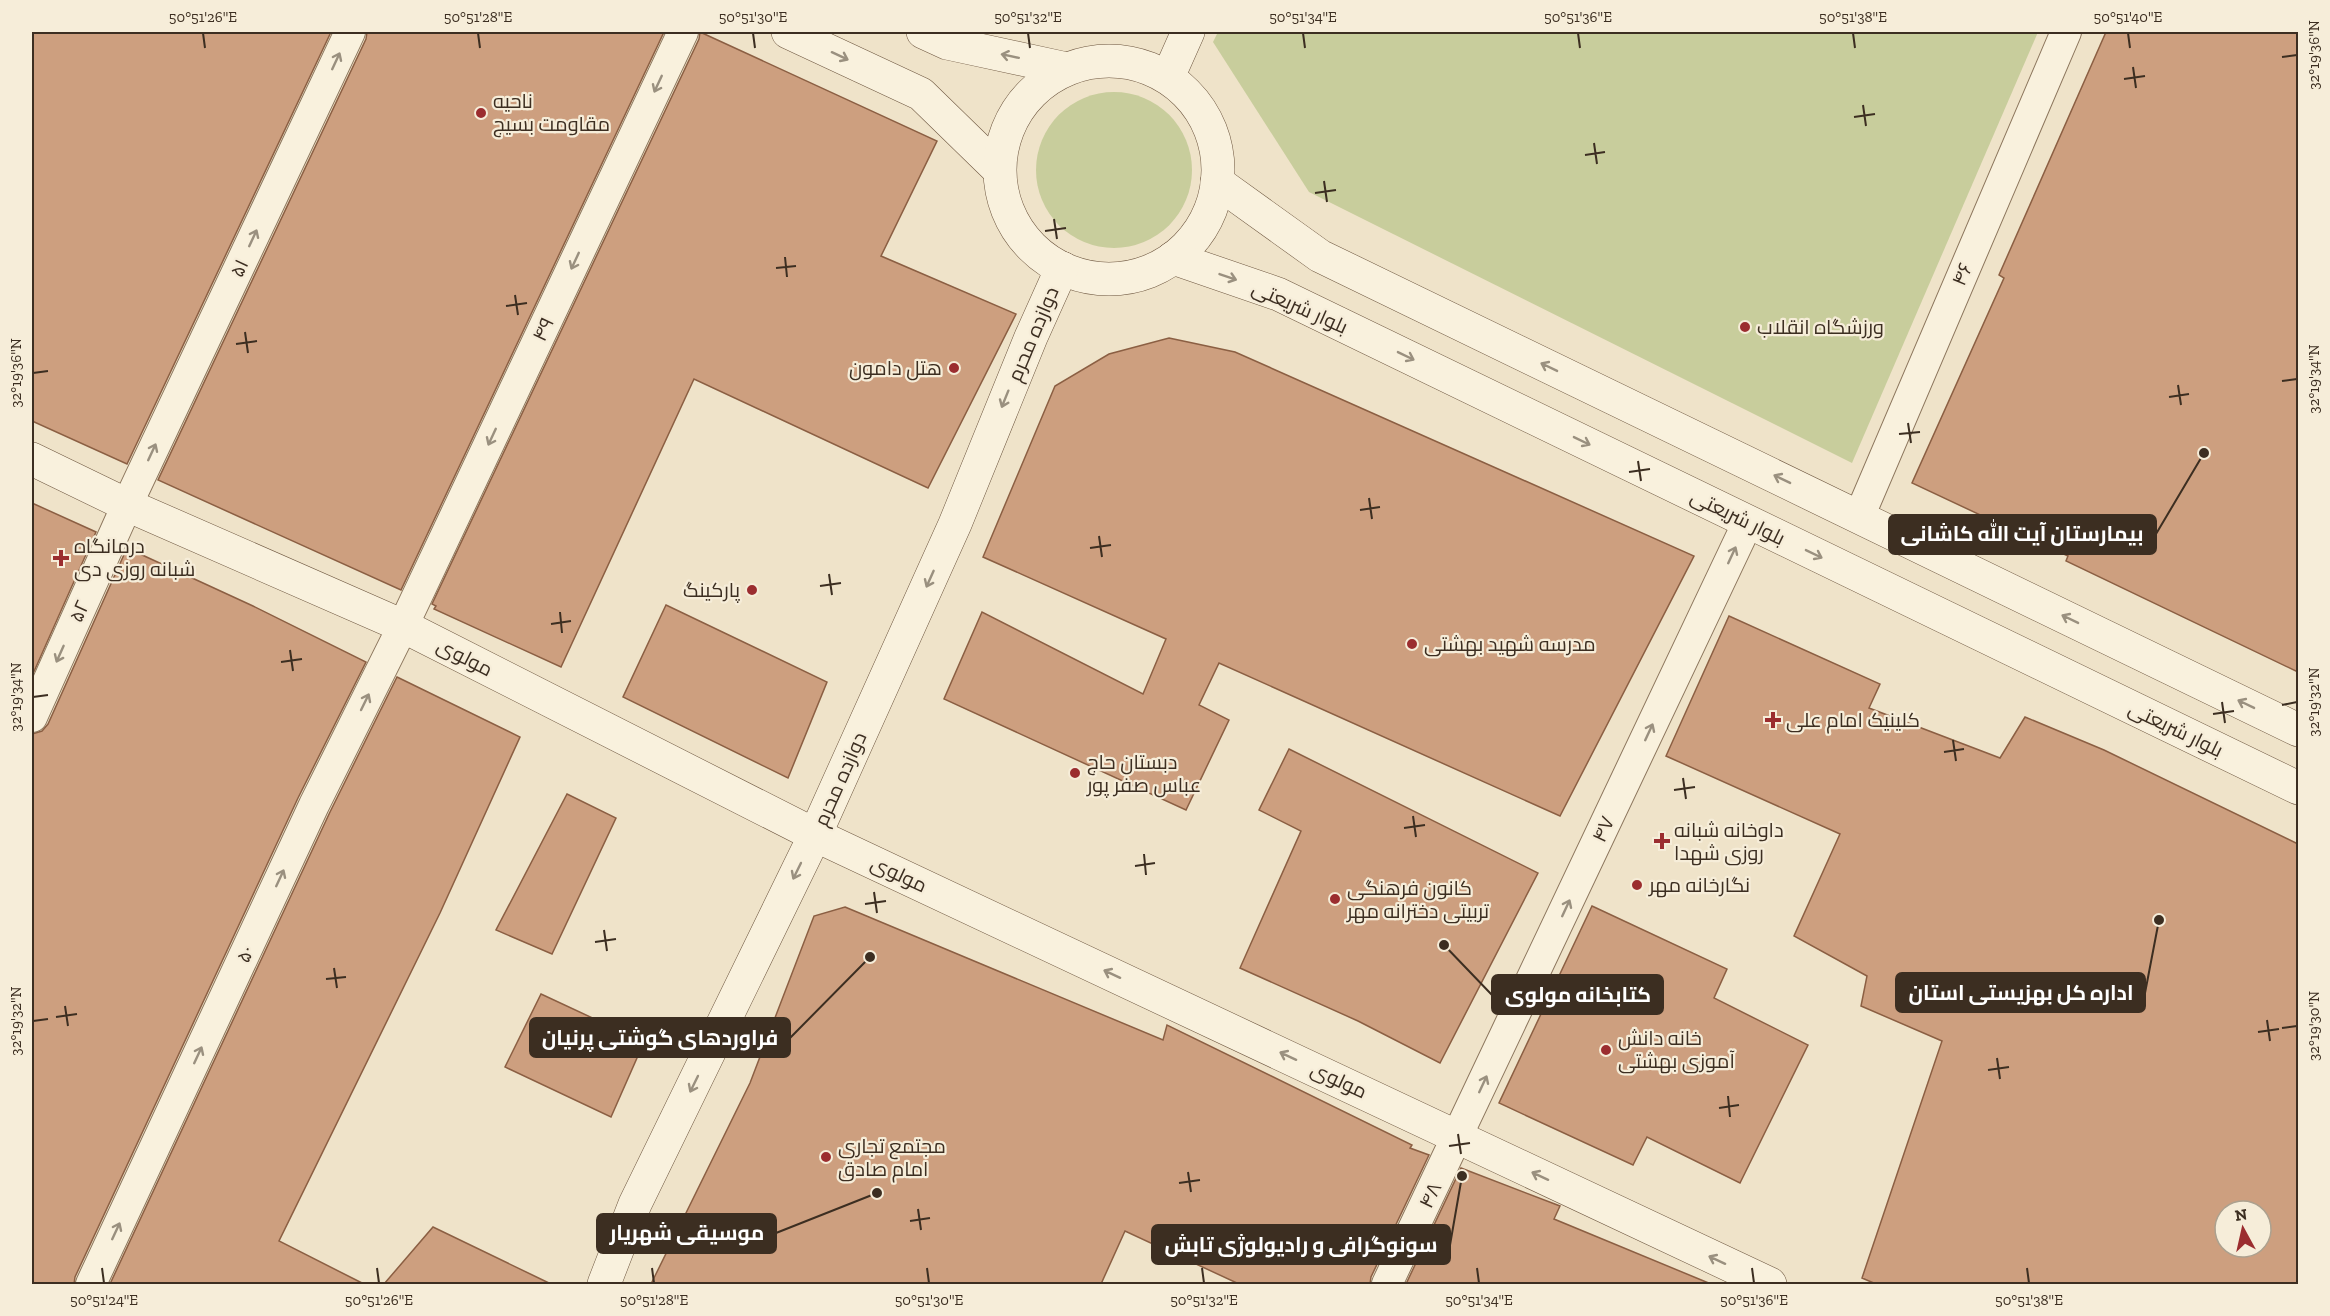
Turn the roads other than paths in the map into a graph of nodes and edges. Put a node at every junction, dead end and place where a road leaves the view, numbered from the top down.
1 (350, 32) edge
2 (683, 32) edge
3 (788, 32) edge
4 (923, 32) edge
5 (1188, 32) edge
6 (2066, 32) edge
7 (1067, 69) junction
8 (1168, 77) junction
9 (999, 170) junction
10 (1217, 182) junction
11 (1173, 258) junction
12 (1062, 268) junction
13 (32, 459) edge
14 (127, 505) junction
15 (1858, 517) junction
16 (1748, 522) junction
17 (403, 626) junction
18 (32, 717) edge
19 (2298, 730) edge
20 (2298, 788) edge
21 (815, 835) junction
22 (1458, 1137) junction
23 (92, 1284) edge
24 (604, 1284) edge
25 (1387, 1284) edge
26 (1770, 1284) edge

14 -> 1 street, ۵۱
2 -> 17 street, ۴۹
3 -> 9 main road
7 -> 4 main road
5 - 8 main road
6 - 15 street, ۴۶
7 - 8 main road
7 - 9 main road
8 - 10 main road
9 - 12 main road
10 - 11 main road
15 -> 10 main road
11 - 12 main road
11 -> 16 main road, بلوار شریعتی
12 -> 21 main road, دوازده محرم
13 - 14 main road, مولوی
14 - 17 main road, مولوی
14 -> 18 street, ۵۲
19 -> 15 main road
16 -> 20 main road, بلوار شریعتی
22 -> 16 street, ۴۷
17 - 21 main road, مولوی
23 -> 17 street, ۵۰
22 -> 21 main road, مولوی
21 -> 24 main road, دوازده محرم
22 - 25 street, ۴۸
26 -> 22 main road, مولوی

